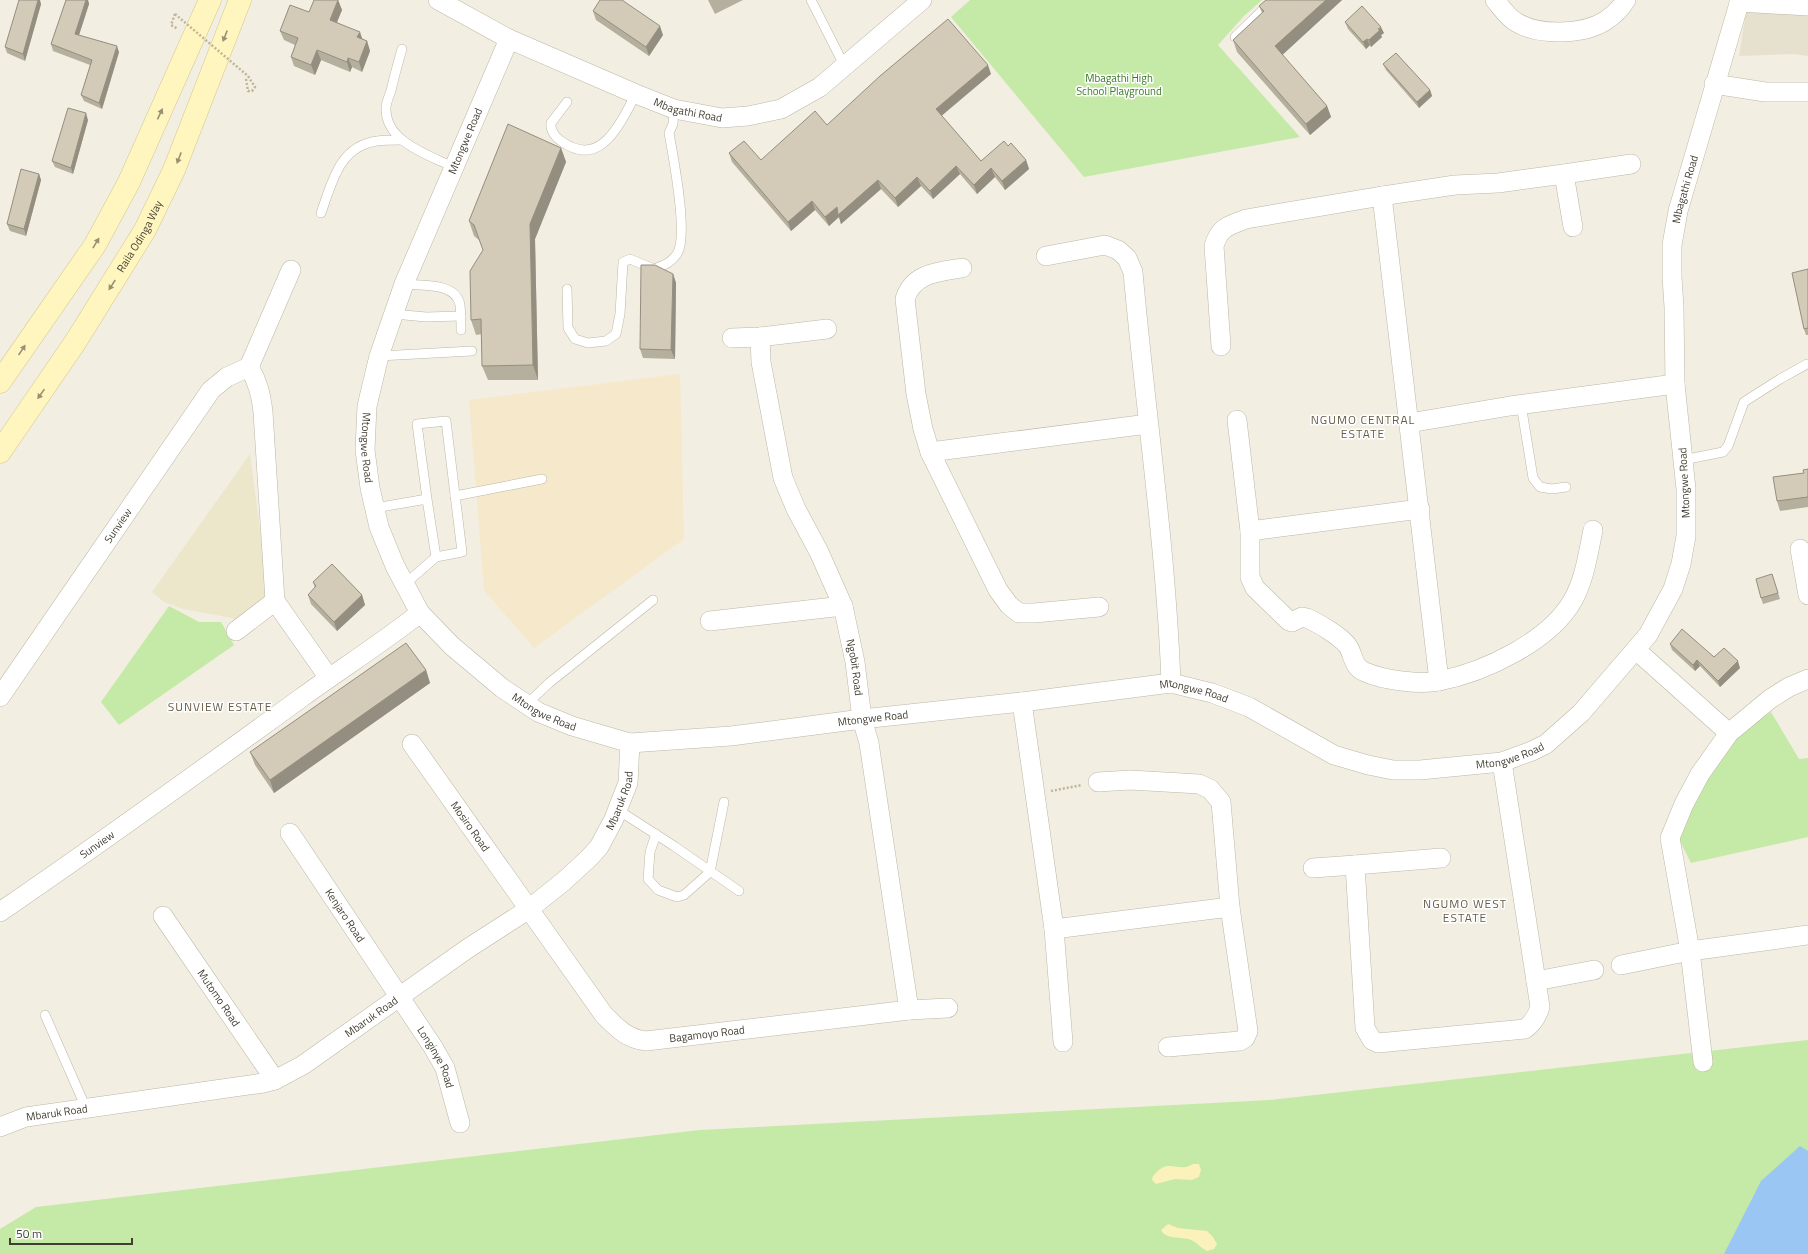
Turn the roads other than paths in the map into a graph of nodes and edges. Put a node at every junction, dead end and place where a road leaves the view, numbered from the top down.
1 (210, 0) edge
2 (240, 0) edge
3 (811, 0) edge
4 (922, 0) edge
5 (1273, 0) edge
6 (1495, 0) edge
7 (1626, 0) edge
8 (441, 1) edge
9 (1740, 1) edge
10 (1808, 6) edge
11 (1235, 37) edge
12 (509, 39) junction
13 (402, 49) dead end
14 (845, 67) junction
15 (1714, 84) junction
16 (1808, 92) edge
17 (636, 94) junction
18 (567, 102) dead end
19 (674, 109) junction
20 (402, 140) junction
21 (1631, 164) dead end
22 (453, 167) junction
23 (1564, 174) junction
24 (1382, 196) junction
25 (321, 213) dead end
26 (1573, 227) dead end
27 (1046, 256) dead end
28 (962, 268) dead end
29 (291, 270) dead end
30 (404, 284) junction
31 (568, 289) dead end
32 (394, 314) junction
33 (461, 316) junction
34 (827, 329) dead end
35 (461, 330) dead end
36 (760, 337) junction
37 (732, 338) dead end
38 (1221, 346) dead end
39 (472, 351) dead end
40 (379, 356) junction
41 (1807, 364) edge
42 (248, 367) junction
43 (0, 382) edge
44 (1675, 384) junction
45 (1521, 404) junction
46 (1237, 420) dead end
47 (1409, 423) junction
48 (1148, 424) junction
49 (0, 452) edge
50 (930, 452) junction
51 (1683, 460) junction
52 (542, 479) dead end
53 (1566, 487) dead end
54 (455, 496) junction
55 (428, 499) junction
56 (375, 508) junction
57 (1420, 509) junction
58 (1593, 530) dead end
59 (1250, 531) junction
60 (1800, 549) dead end
61 (436, 557) junction
62 (405, 584) junction
63 (1808, 594) edge
64 (653, 600) dead end
65 (276, 601) junction
66 (843, 606) junction
67 (1099, 607) dead end
68 (420, 613) junction
69 (710, 621) dead end
70 (236, 631) dead end
71 (1636, 650) junction
72 (329, 678) junction
73 (1808, 679) edge
74 (1439, 681) junction
75 (1172, 683) junction
76 (0, 697) edge
77 (1022, 702) junction
78 (527, 704) junction
79 (862, 719) junction
80 (1729, 733) junction
81 (630, 743) junction
82 (412, 744) dead end
83 (1502, 762) junction
84 (1098, 782) road end
85 (724, 802) dead end
86 (618, 810) junction
87 (290, 833) dead end
88 (656, 834) junction
89 (1441, 858) dead end
90 (1355, 865) junction
91 (1313, 868) dead end
92 (710, 872) junction
93 (739, 891) dead end
94 (1230, 907) junction
95 (528, 909) junction
96 (0, 912) edge
97 (163, 916) dead end
98 (1054, 929) junction
99 (1808, 935) edge
100 (1690, 951) junction
101 (1621, 965) dead end
102 (1594, 970) dead end
103 (1536, 981) junction
104 (401, 997) junction
105 (948, 1008) dead end
106 (909, 1010) junction
107 (45, 1015) dead end
108 (1063, 1042) dead end
109 (1168, 1047) dead end
110 (1703, 1062) dead end
111 (275, 1080) junction
112 (86, 1108) junction
113 (460, 1123) dead end
114 (0, 1127) edge

43 -> 1 main road
2 -> 49 main road, Raila Odinga Way
3 - 14 lane
4 - 14 street, Mbagathi Road
5 - 11 lane
6 - 7 street
8 - 12 street, Mbagathi Road
9 - 10 street
9 - 15 street, Mbagathi Road
12 - 17 street, Mbagathi Road
12 - 22 street, Mtongwe Road
13 - 20 lane
14 - 19 street, Mbagathi Road
15 - 16 street
15 - 44 street, Mbagathi Road
17 - 18 lane
17 - 19 street, Mbagathi Road
19 - 31 lane
20 - 22 lane
20 - 25 lane
21 - 23 street
22 - 30 street, Mtongwe Road
23 - 24 street
23 - 26 street
24 - 38 street
24 - 47 street
27 - 48 street
28 - 50 street
29 - 42 street
30 - 32 street, Mtongwe Road
30 - 33 lane
32 - 33 lane
32 - 40 street, Mtongwe Road
33 - 35 lane
34 - 36 street
36 - 37 street
36 - 66 street, Ngobit Road
39 - 40 lane
40 - 56 street, Mtongwe Road
41 - 51 lane
42 - 65 street
42 - 76 street, Sunview
44 - 45 street
44 - 51 street, Mtongwe Road
45 - 47 street
45 - 53 lane
46 - 59 street
47 - 57 street
48 - 50 street
48 - 75 street
50 - 67 street
51 - 71 street, Mtongwe Road
52 - 54 lane
54 - 55 lane
54 - 61 lane
55 - 56 lane
55 - 61 lane
56 - 62 street, Mtongwe Road
57 - 59 street
57 - 74 street
58 - 74 street
59 - 74 street
60 - 63 street
61 - 62 lane
62 - 68 street, Mtongwe Road
64 - 78 lane
65 - 70 street
65 - 72 street
66 - 69 street
66 - 79 street, Ngobit Road
68 - 72 street, Sunview
68 - 78 street, Mtongwe Road
71 - 80 street
71 - 83 street, Mtongwe Road
72 - 96 street, Sunview
73 - 80 street
75 - 77 street, Mtongwe Road
75 - 83 street, Mtongwe Road
77 - 79 street, Mtongwe Road
77 - 98 street
78 - 81 street, Mtongwe Road
79 - 81 street, Mtongwe Road
79 - 106 street, Ngobit Road
80 - 100 street
81 - 86 street, Mbaruk Road
82 - 95 street, Mosiro Road
83 - 103 street
84 - 94 street
85 - 92 lane
86 - 88 lane
86 - 95 street, Mbaruk Road
87 - 104 street, Kenjaro Road
88 - 92 lane
88 - 92 lane
89 - 90 street
90 - 91 street
90 - 103 street
92 - 93 lane
94 - 98 street
94 - 109 street
95 - 104 street, Mbaruk Road
95 - 106 street, Bagamoyo Road
97 - 111 street, Mutomo Road
98 - 108 street
99 - 100 street
100 - 101 street
100 - 110 street
102 - 103 street
104 - 111 street, Mbaruk Road
104 - 113 street, Longinye Road
105 - 106 street, Bagamoyo Road
107 - 112 lane
111 - 112 street, Mbaruk Road
112 - 114 street, Mbaruk Road

